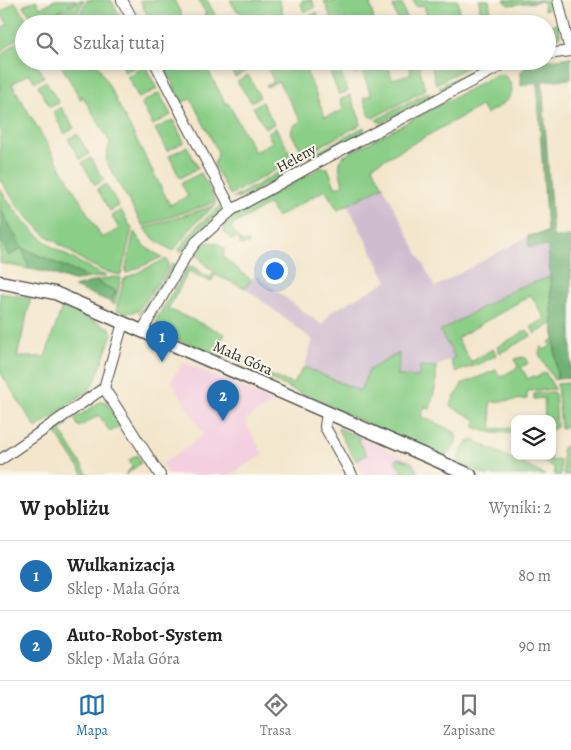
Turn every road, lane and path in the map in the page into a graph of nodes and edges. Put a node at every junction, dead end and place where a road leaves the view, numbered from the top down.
1 (122, 0) edge
2 (558, 0) edge
3 (130, 15) edge
4 (570, 51) edge
5 (556, 53) edge
6 (159, 70) edge
7 (493, 70) edge
8 (232, 210) junction
9 (0, 282) edge
10 (123, 323) junction
11 (142, 331) junction
12 (104, 388) junction
13 (326, 412) junction
14 (0, 460) edge
15 (160, 475) edge
16 (352, 475) edge
17 (470, 475) edge

1 - 3 street
2 - 4 street
4 - 5 street
6 - 8 street
7 - 8 street, Heleny
8 - 11 street, Heleny
9 - 10 street, Mała Góra
10 - 11 street, Mała Góra
10 - 12 street
11 - 13 street, Mała Góra
12 - 14 street
12 - 15 street
13 - 16 street
13 - 17 street, Mała Góra

